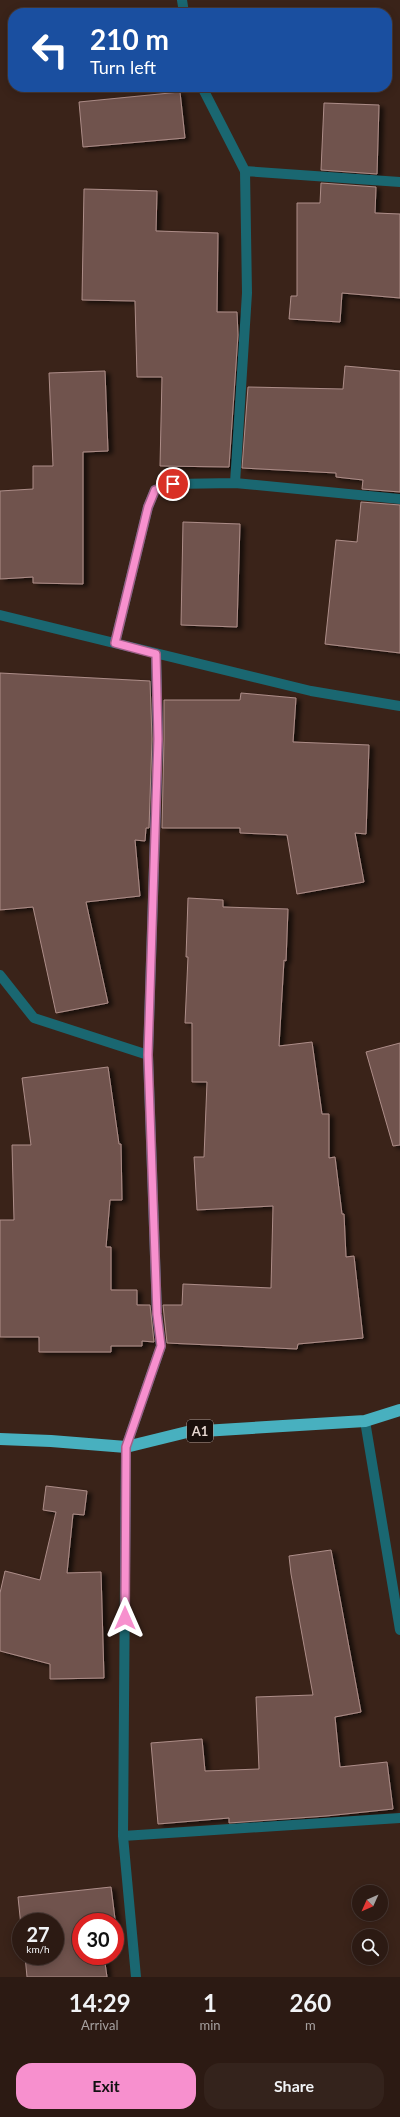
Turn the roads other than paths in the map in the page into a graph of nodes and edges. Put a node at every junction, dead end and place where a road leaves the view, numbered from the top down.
1 (205, 92) edge
2 (245, 171) junction
3 (400, 182) edge
4 (235, 484) junction
5 (400, 500) edge
6 (0, 615) edge
7 (115, 643) junction
8 (156, 654) junction
9 (400, 706) edge
10 (0, 975) edge
11 (148, 1055) junction
12 (400, 1410) edge
13 (365, 1421) junction
14 (0, 1439) edge
15 (126, 1447) junction
16 (400, 1630) edge
17 (400, 1818) edge
18 (123, 1836) junction
19 (136, 1977) edge

1 - 2 street
2 - 3 street
2 - 4 street
4 - 5 street
4 - 7 street
6 - 7 street
7 - 8 street
8 - 9 street
8 - 11 street
10 - 11 street
11 - 15 street
12 - 13 highway, A1
13 - 15 highway, A1
13 - 16 street
14 - 15 highway, A1
15 - 18 street
17 - 18 street
18 - 19 street

